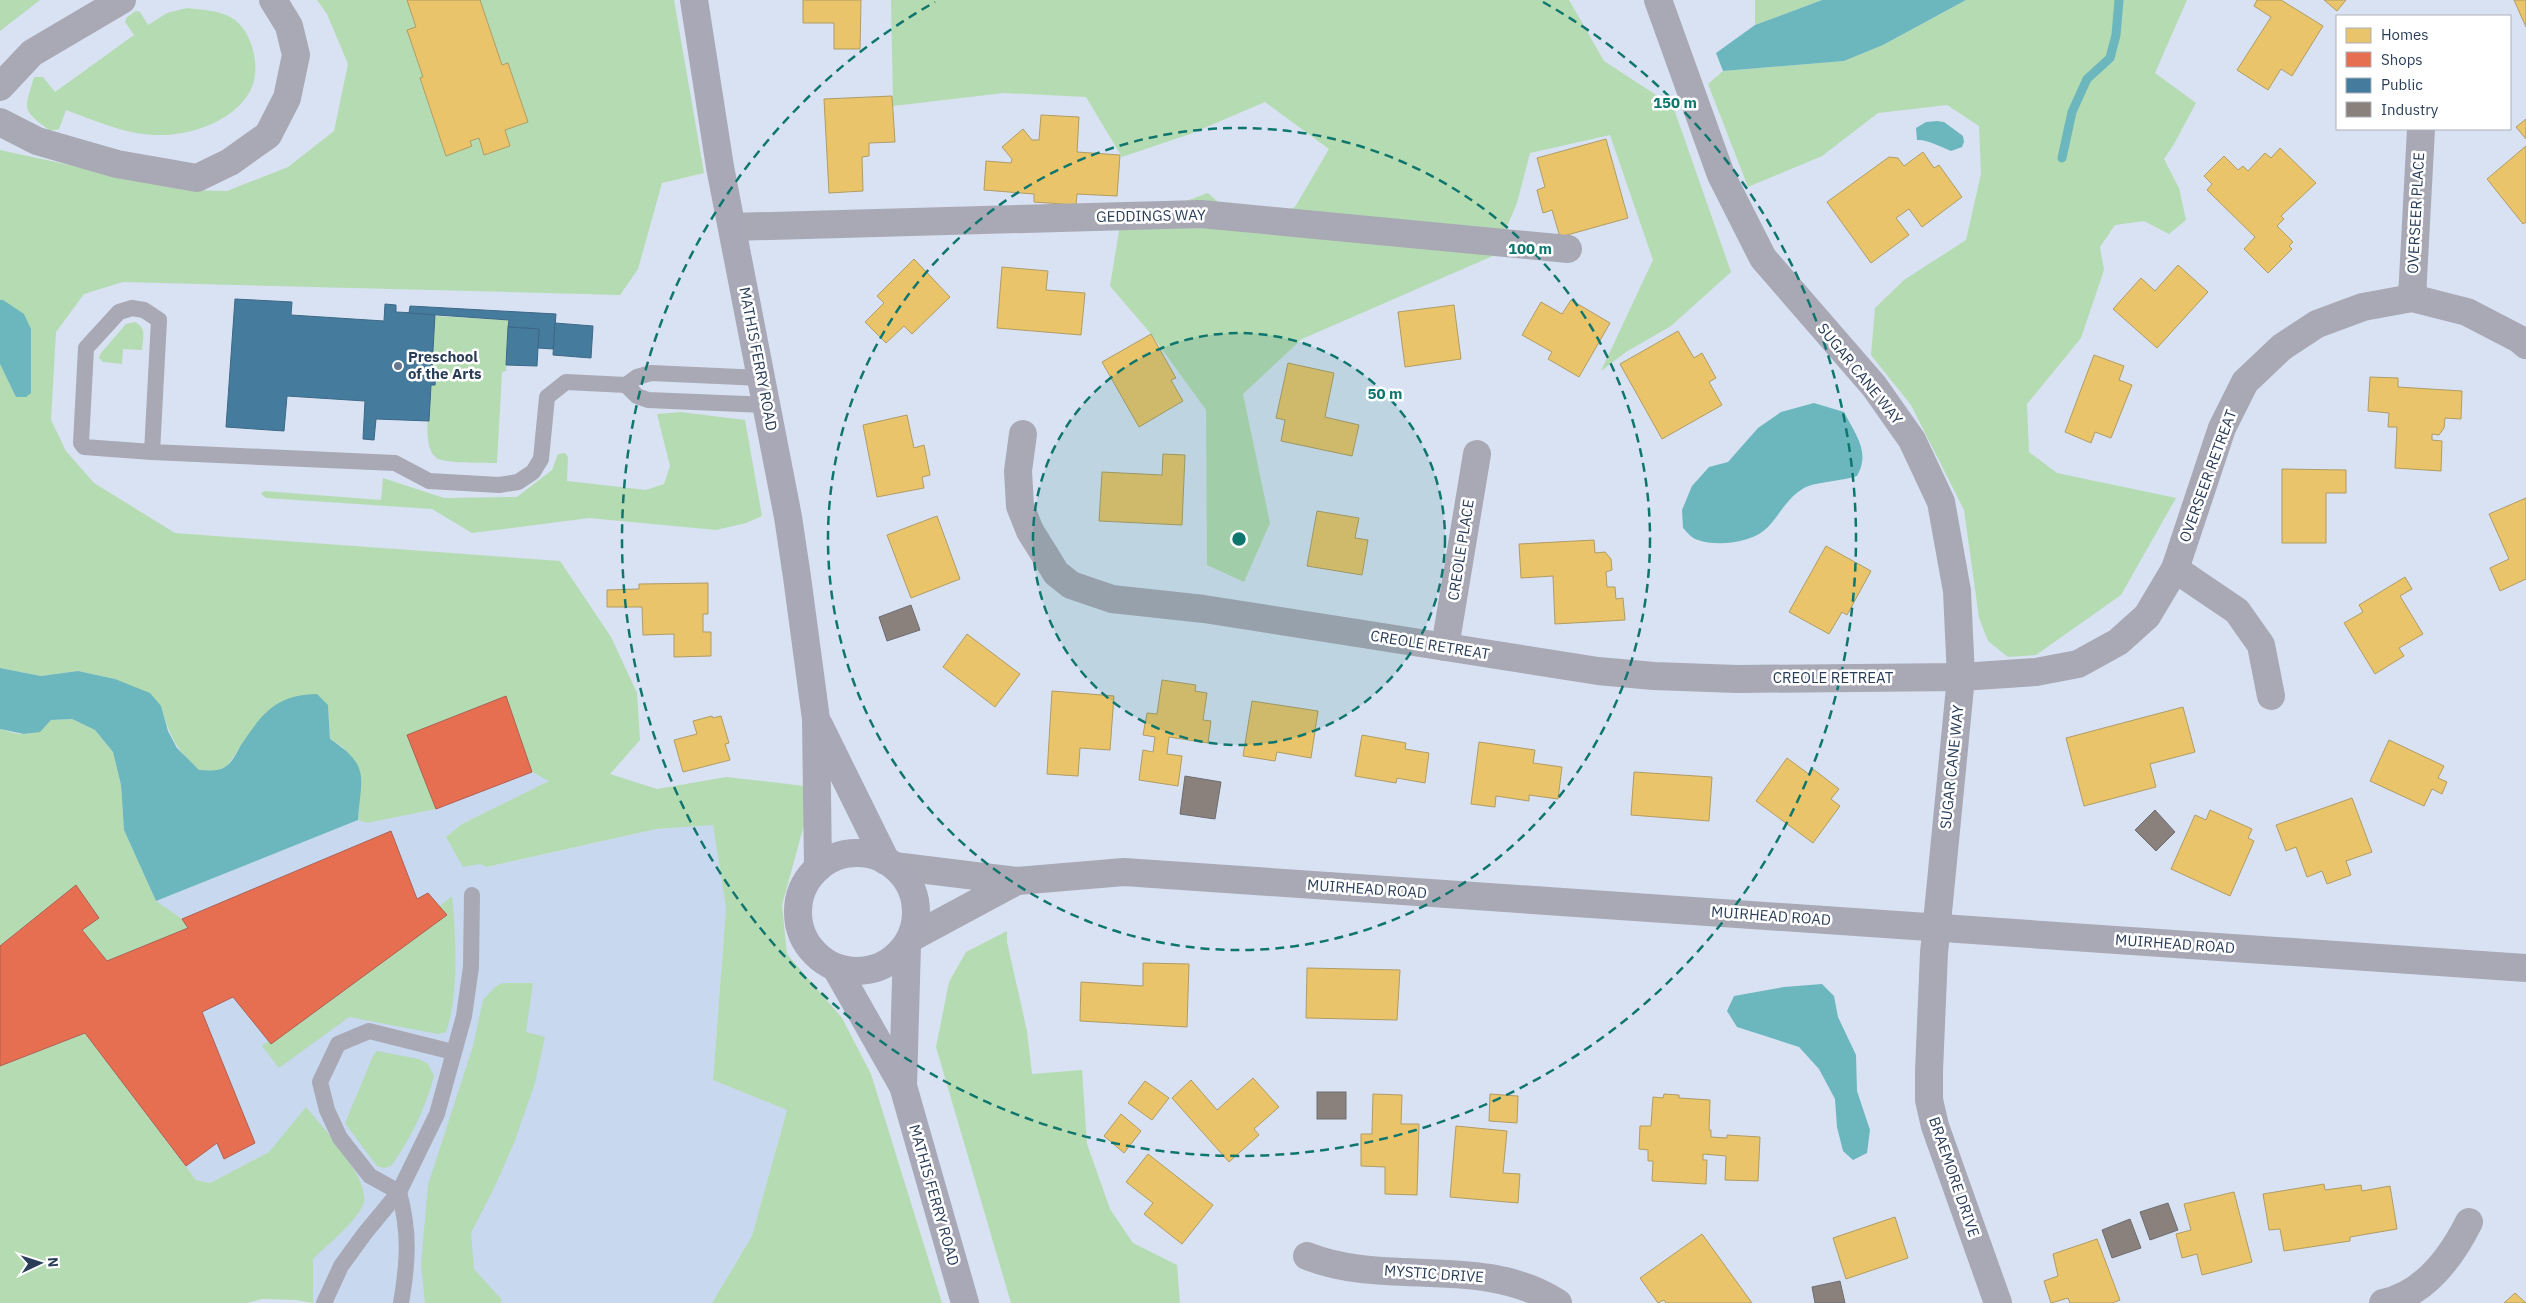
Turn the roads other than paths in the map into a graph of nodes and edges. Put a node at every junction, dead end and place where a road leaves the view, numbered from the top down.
1 (122, 0) edge
2 (272, 0) edge
3 (694, 0) edge
4 (1658, 0) edge
5 (0, 87) edge
6 (0, 122) edge
7 (2421, 130) edge
8 (732, 227) junction
9 (1568, 249) dead end
10 (2412, 298) junction
11 (2526, 345) edge
12 (762, 378) junction
13 (626, 385) junction
14 (767, 405) junction
15 (1023, 434) dead end
16 (152, 452) junction
17 (1477, 454) dead end
18 (2175, 569) junction
19 (1445, 647) junction
20 (1961, 677) junction
21 (2271, 696) dead end
22 (816, 719) junction
23 (890, 863) junction
24 (818, 868) junction
25 (1017, 881) junction
26 (472, 895) dead end
27 (1936, 927) junction
28 (909, 941) junction
29 (836, 968) junction
30 (2526, 968) edge
31 (453, 1052) junction
32 (904, 1086) junction
33 (399, 1192) junction
34 (2469, 1222) dead end
35 (1307, 1256) dead end
36 (324, 1303) edge
37 (401, 1303) edge
38 (965, 1303) edge
39 (1558, 1303) edge
40 (1998, 1303) edge
41 (2383, 1303) edge

1 - 5 street
2 - 6 street
3 - 8 main road, MATHIS FERRY ROAD
4 - 20 street, SUGAR CANE WAY
7 - 10 street, OVERSEER PLACE
8 - 9 street, GEDDINGS WAY
8 - 12 main road, MATHIS FERRY ROAD
10 - 11 street, OVERSEER RETREAT
10 - 18 street, OVERSEER RETREAT
12 - 13 lane
12 - 14 main road, MATHIS FERRY ROAD
13 - 14 lane
13 - 16 lane
14 - 22 main road, MATHIS FERRY ROAD
15 - 19 street, CREOLE RETREAT
16 - 16 lane
17 - 19 street, CREOLE PLACE
18 - 20 street, OVERSEER RETREAT
18 - 21 street
19 - 20 street, CREOLE RETREAT
20 - 27 street, SUGAR CANE WAY
22 - 23 main road, MATHIS FERRY ROAD
22 - 24 main road, MATHIS FERRY ROAD
23 - 24 main road
23 - 25 street, MUIRHEAD ROAD
23 - 28 main road
24 - 29 main road
25 - 27 street, MUIRHEAD ROAD
25 - 28 street, MUIRHEAD ROAD
26 - 31 lane
27 - 30 street, MUIRHEAD ROAD
27 - 40 street, BRAEMORE DRIVE
28 - 29 main road
28 - 32 main road, MATHIS FERRY ROAD
29 - 32 main road, MATHIS FERRY ROAD
31 - 33 lane
31 - 33 lane
32 - 38 main road, MATHIS FERRY ROAD
33 - 36 lane
33 - 37 lane
34 - 41 street
35 - 39 street, MYSTIC DRIVE

